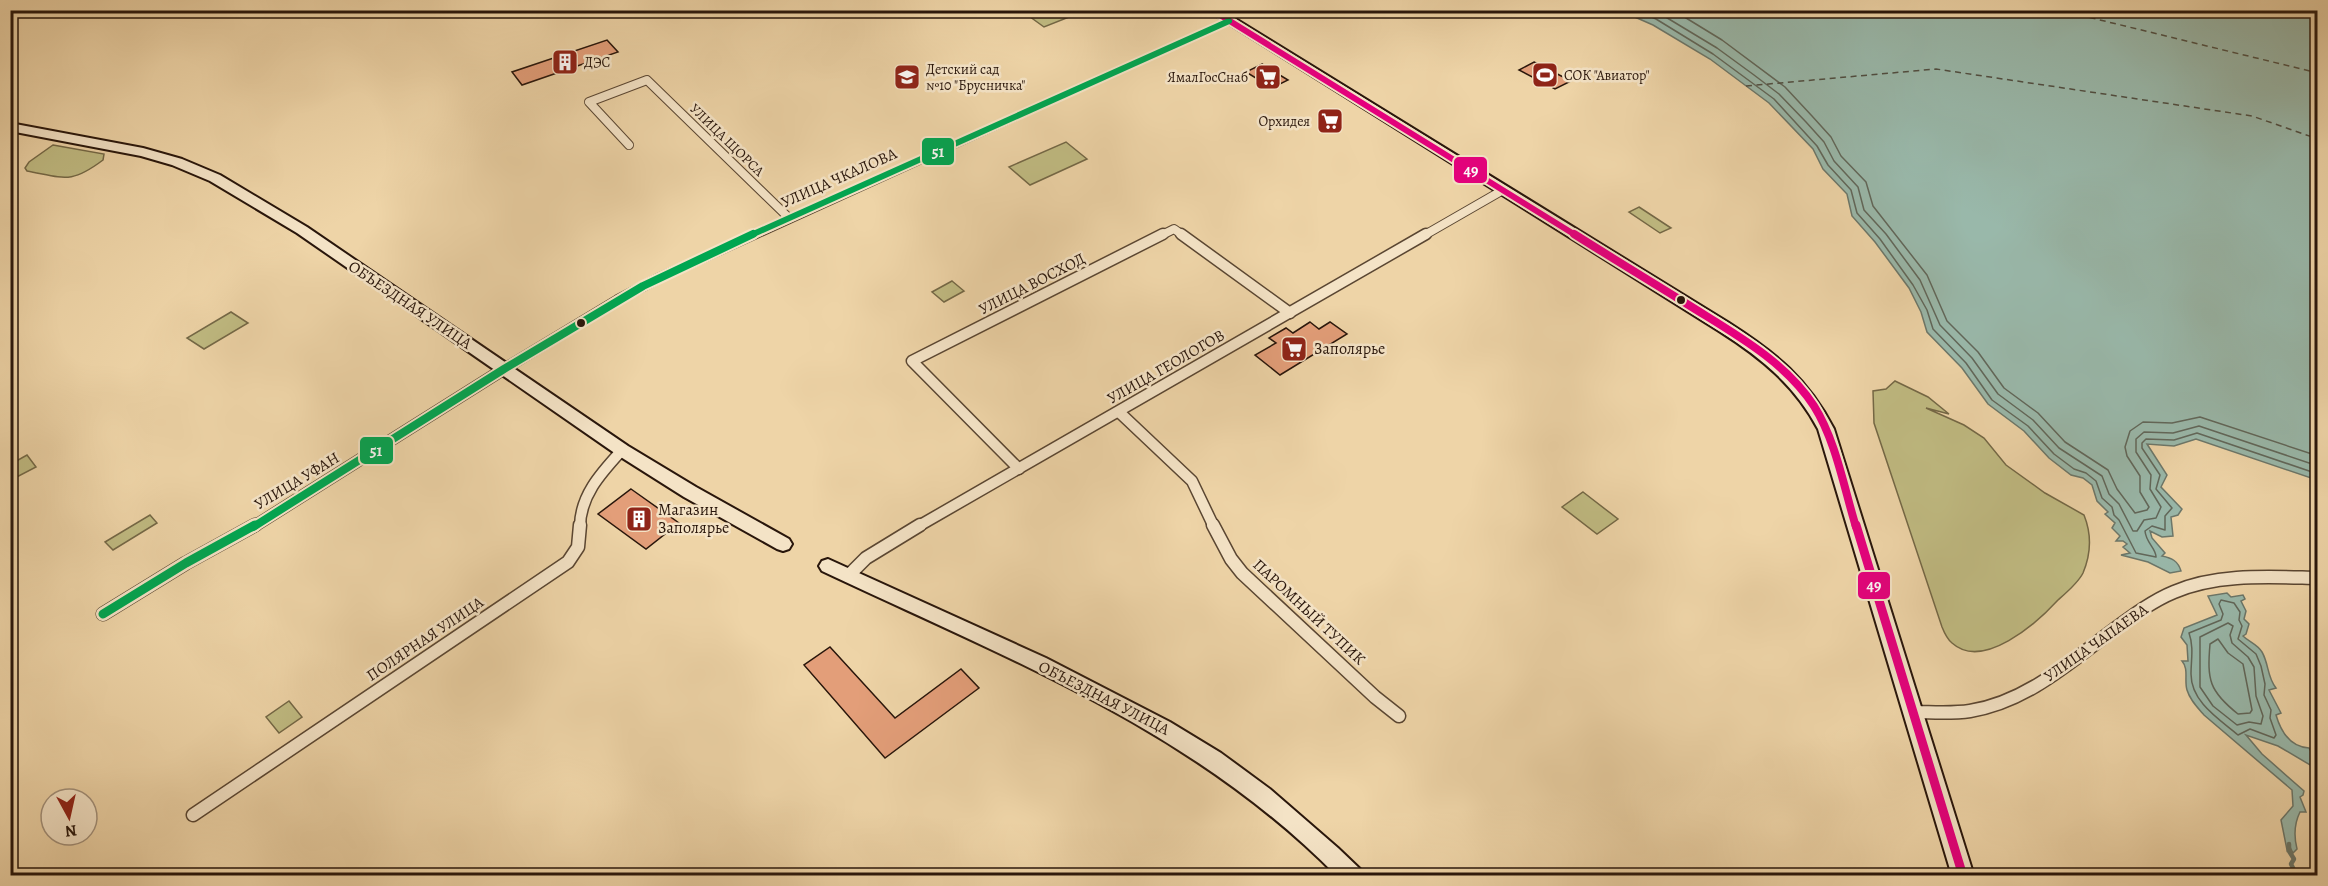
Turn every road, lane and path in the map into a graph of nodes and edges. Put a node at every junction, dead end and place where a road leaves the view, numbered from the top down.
1 (1212, 10) edge
2 (1229, 21) junction
3 (10, 127) edge
4 (629, 145) dead end
5 (1503, 190) junction
6 (789, 218) junction
7 (1290, 313) junction
8 (504, 369) junction
9 (1119, 412) junction
10 (622, 450) junction
11 (1019, 469) junction
12 (783, 544) dead end
13 (828, 567) dead end
14 (848, 576) junction
15 (2318, 578) edge
16 (103, 615) dead end
17 (1911, 712) junction
18 (1399, 716) dead end
19 (194, 815) dead end
20 (1352, 876) edge
21 (1963, 876) edge

1 - 2 main road
2 - 5 main road
2 - 6 street, УЛИЦА ЧКАЛОВА
3 - 8 main road, ОБЪЕЗДНАЯ УЛИЦА
4 - 6 street, УЛИЦА ЩОРСА
5 - 7 street, УЛИЦА ГЕОЛОГОВ
5 - 17 main road
6 - 8 street, УЛИЦА ЧКАЛОВА
7 - 9 street, УЛИЦА ГЕОЛОГОВ
7 - 11 street, УЛИЦА ВОСХОД
8 - 10 main road, ОБЪЕЗДНАЯ УЛИЦА
8 - 16 street, УЛИЦА УФАН
9 - 11 street, УЛИЦА ГЕОЛОГОВ
9 - 18 street, ПАРОМНЫЙ ТУПИК
10 - 12 main road, ОБЪЕЗДНАЯ УЛИЦА
10 - 19 street, ПОЛЯРНАЯ УЛИЦА
11 - 14 street, УЛИЦА ГЕОЛОГОВ
13 - 14 main road, ОБЪЕЗДНАЯ УЛИЦА
14 - 20 main road, ОБЪЕЗДНАЯ УЛИЦА
15 - 17 street, УЛИЦА ЧАПАЕВА
17 - 21 main road

